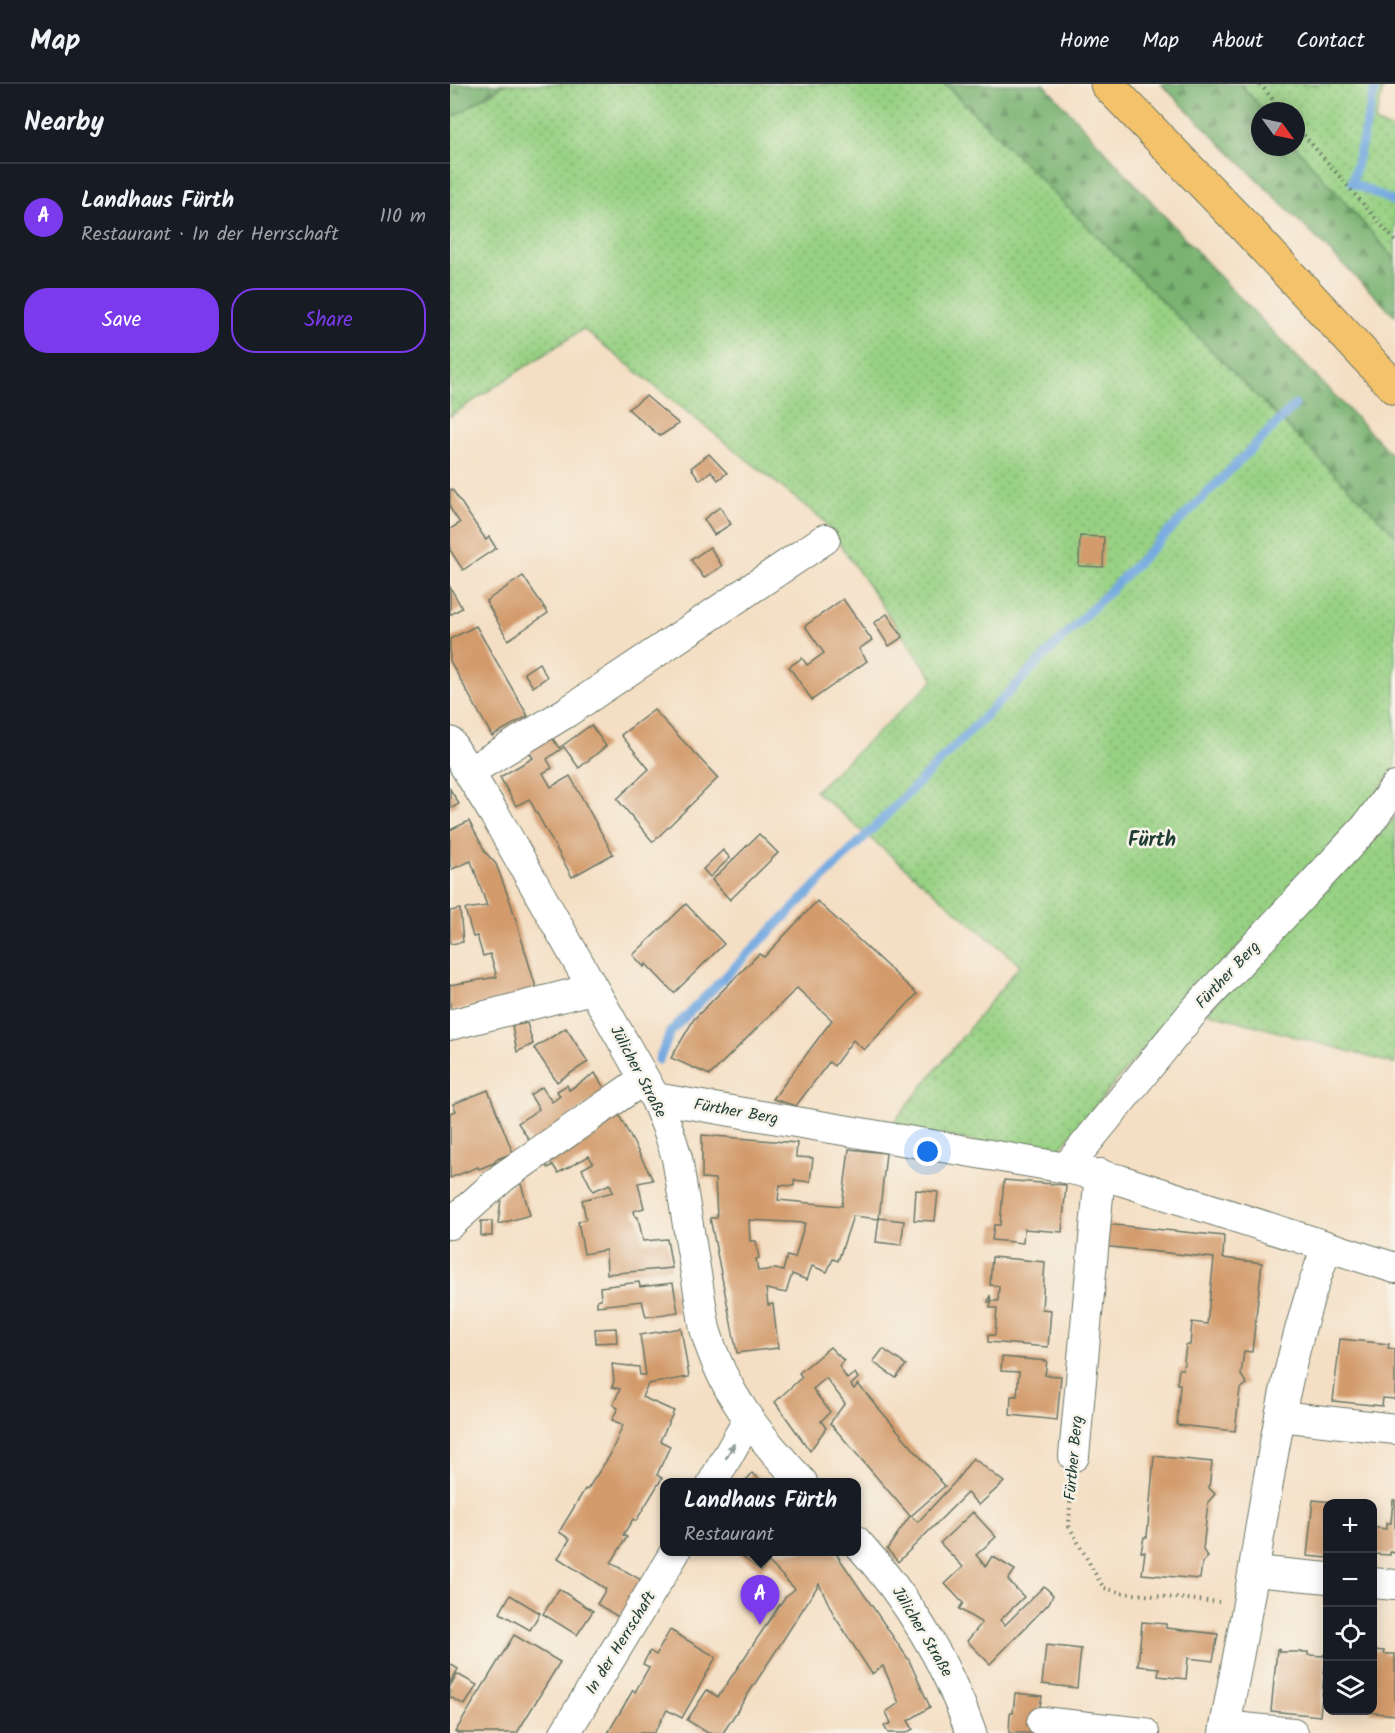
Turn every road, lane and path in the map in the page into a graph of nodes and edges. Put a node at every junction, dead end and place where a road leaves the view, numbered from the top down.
1 (1107, 84) edge
2 (1260, 84) edge
3 (1275, 102) edge
4 (1305, 136) edge
5 (1395, 241) edge
6 (1395, 388) edge
7 (825, 539) dead end
8 (450, 742) edge
9 (469, 772) junction
10 (1395, 787) edge
11 (592, 989) junction
12 (450, 1025) edge
13 (649, 1088) junction
14 (1065, 1168) junction
15 (1100, 1174) junction
16 (450, 1224) edge
17 (1327, 1247) junction
18 (1395, 1268) edge
19 (1280, 1416) junction
20 (748, 1420) junction
21 (1395, 1429) edge
22 (1074, 1456) joint
23 (715, 1478) edge
24 (799, 1478) edge
25 (861, 1547) edge
26 (672, 1556) edge
27 (1254, 1571) junction
28 (1323, 1578) edge
29 (1377, 1583) edge
30 (1395, 1585) edge
31 (1247, 1605) junction
32 (1042, 1722) dead end
33 (1225, 1730) edge
34 (565, 1733) edge
35 (971, 1733) edge
36 (1144, 1733) edge
37 (1293, 1733) edge

1 - 6 main road
2 - 3 path
4 - 5 path
7 - 9 street
8 - 9 street, Jülicher Straße
9 - 11 street, Jülicher Straße
10 - 14 street, Fürther Berg
11 - 12 street
11 - 13 street, Jülicher Straße
13 - 14 street, Fürther Berg
13 - 16 street
13 - 20 street, Jülicher Straße
14 - 15 street, Fürther Berg
15 - 17 street, Fürther Berg
15 - 22 street, Fürther Berg
17 - 18 street, Fürther Berg
17 - 19 street
19 - 21 street
19 - 27 street
23 -> 20 street
20 - 24 street, Jülicher Straße
22 - 31 path, Fürther Berg
25 - 35 street, Jülicher Straße
26 - 34 street, In der Herrschaft
27 - 28 street
27 - 31 street
29 - 30 street
31 - 33 street
32 - 36 street
33 - 37 street

